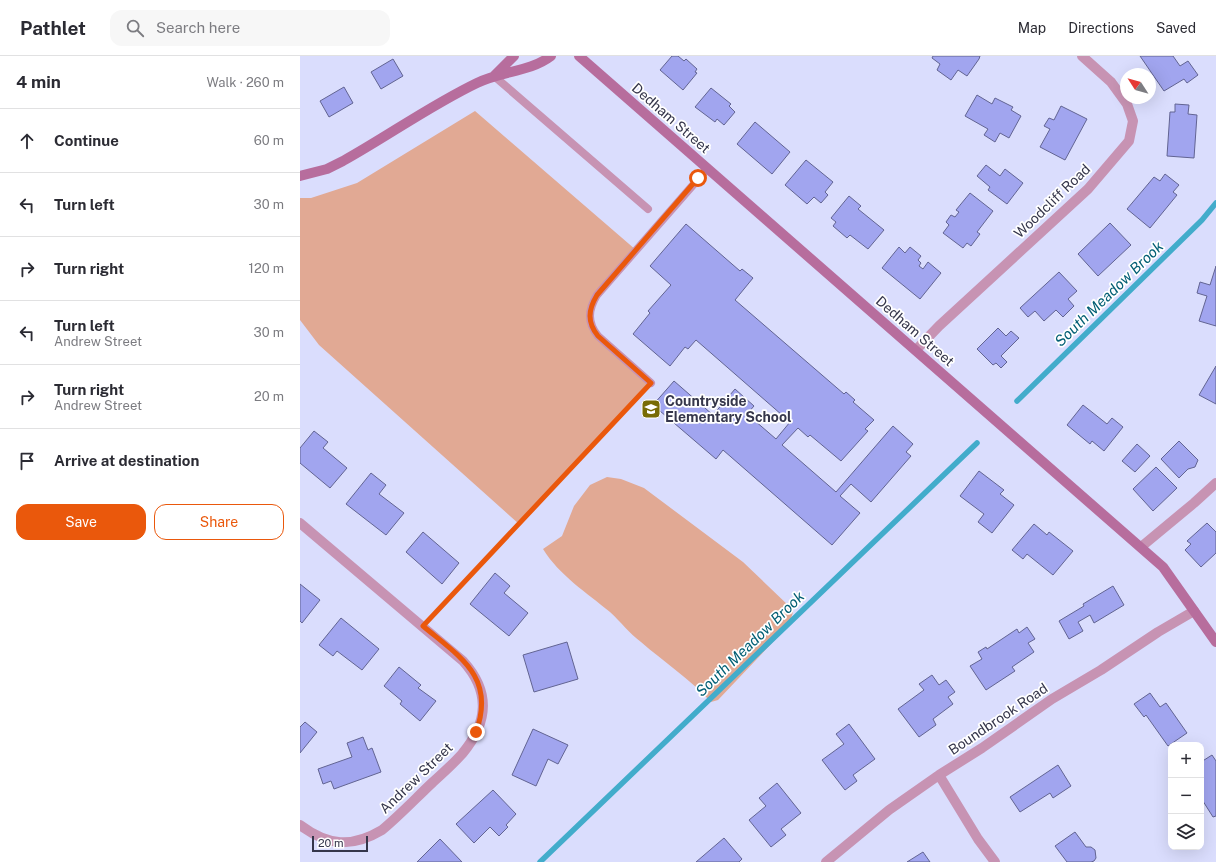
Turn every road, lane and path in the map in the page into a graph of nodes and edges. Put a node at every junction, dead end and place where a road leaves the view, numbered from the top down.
1 (514, 56) edge
2 (551, 56) edge
3 (579, 56) edge
4 (1082, 56) edge
5 (494, 76) junction
6 (707, 169) junction
7 (300, 176) edge
8 (648, 209) dead end
9 (916, 350) junction
10 (651, 383) joint
11 (1216, 482) edge
12 (300, 523) edge
13 (1141, 547) junction
14 (1194, 611) junction
15 (423, 626) junction
16 (1216, 642) edge
17 (939, 776) junction
18 (300, 825) edge
19 (826, 862) edge
20 (995, 862) edge

1 - 5 main road
2 - 5 main road
3 - 6 main road, Dedham Street
4 - 9 street, Woodcliff Road
5 - 7 main road
5 - 8 lane
6 - 9 main road, Dedham Street
6 - 10 lane
9 - 13 main road, Dedham Street
10 - 15 path
11 - 13 street
12 - 15 street, Andrew Street
13 - 14 main road, Dedham Street
14 - 16 main road, Dedham Street
14 - 17 street, Boundbrook Road
15 - 18 street, Andrew Street
17 - 19 street, Boundbrook Road
17 - 20 street

